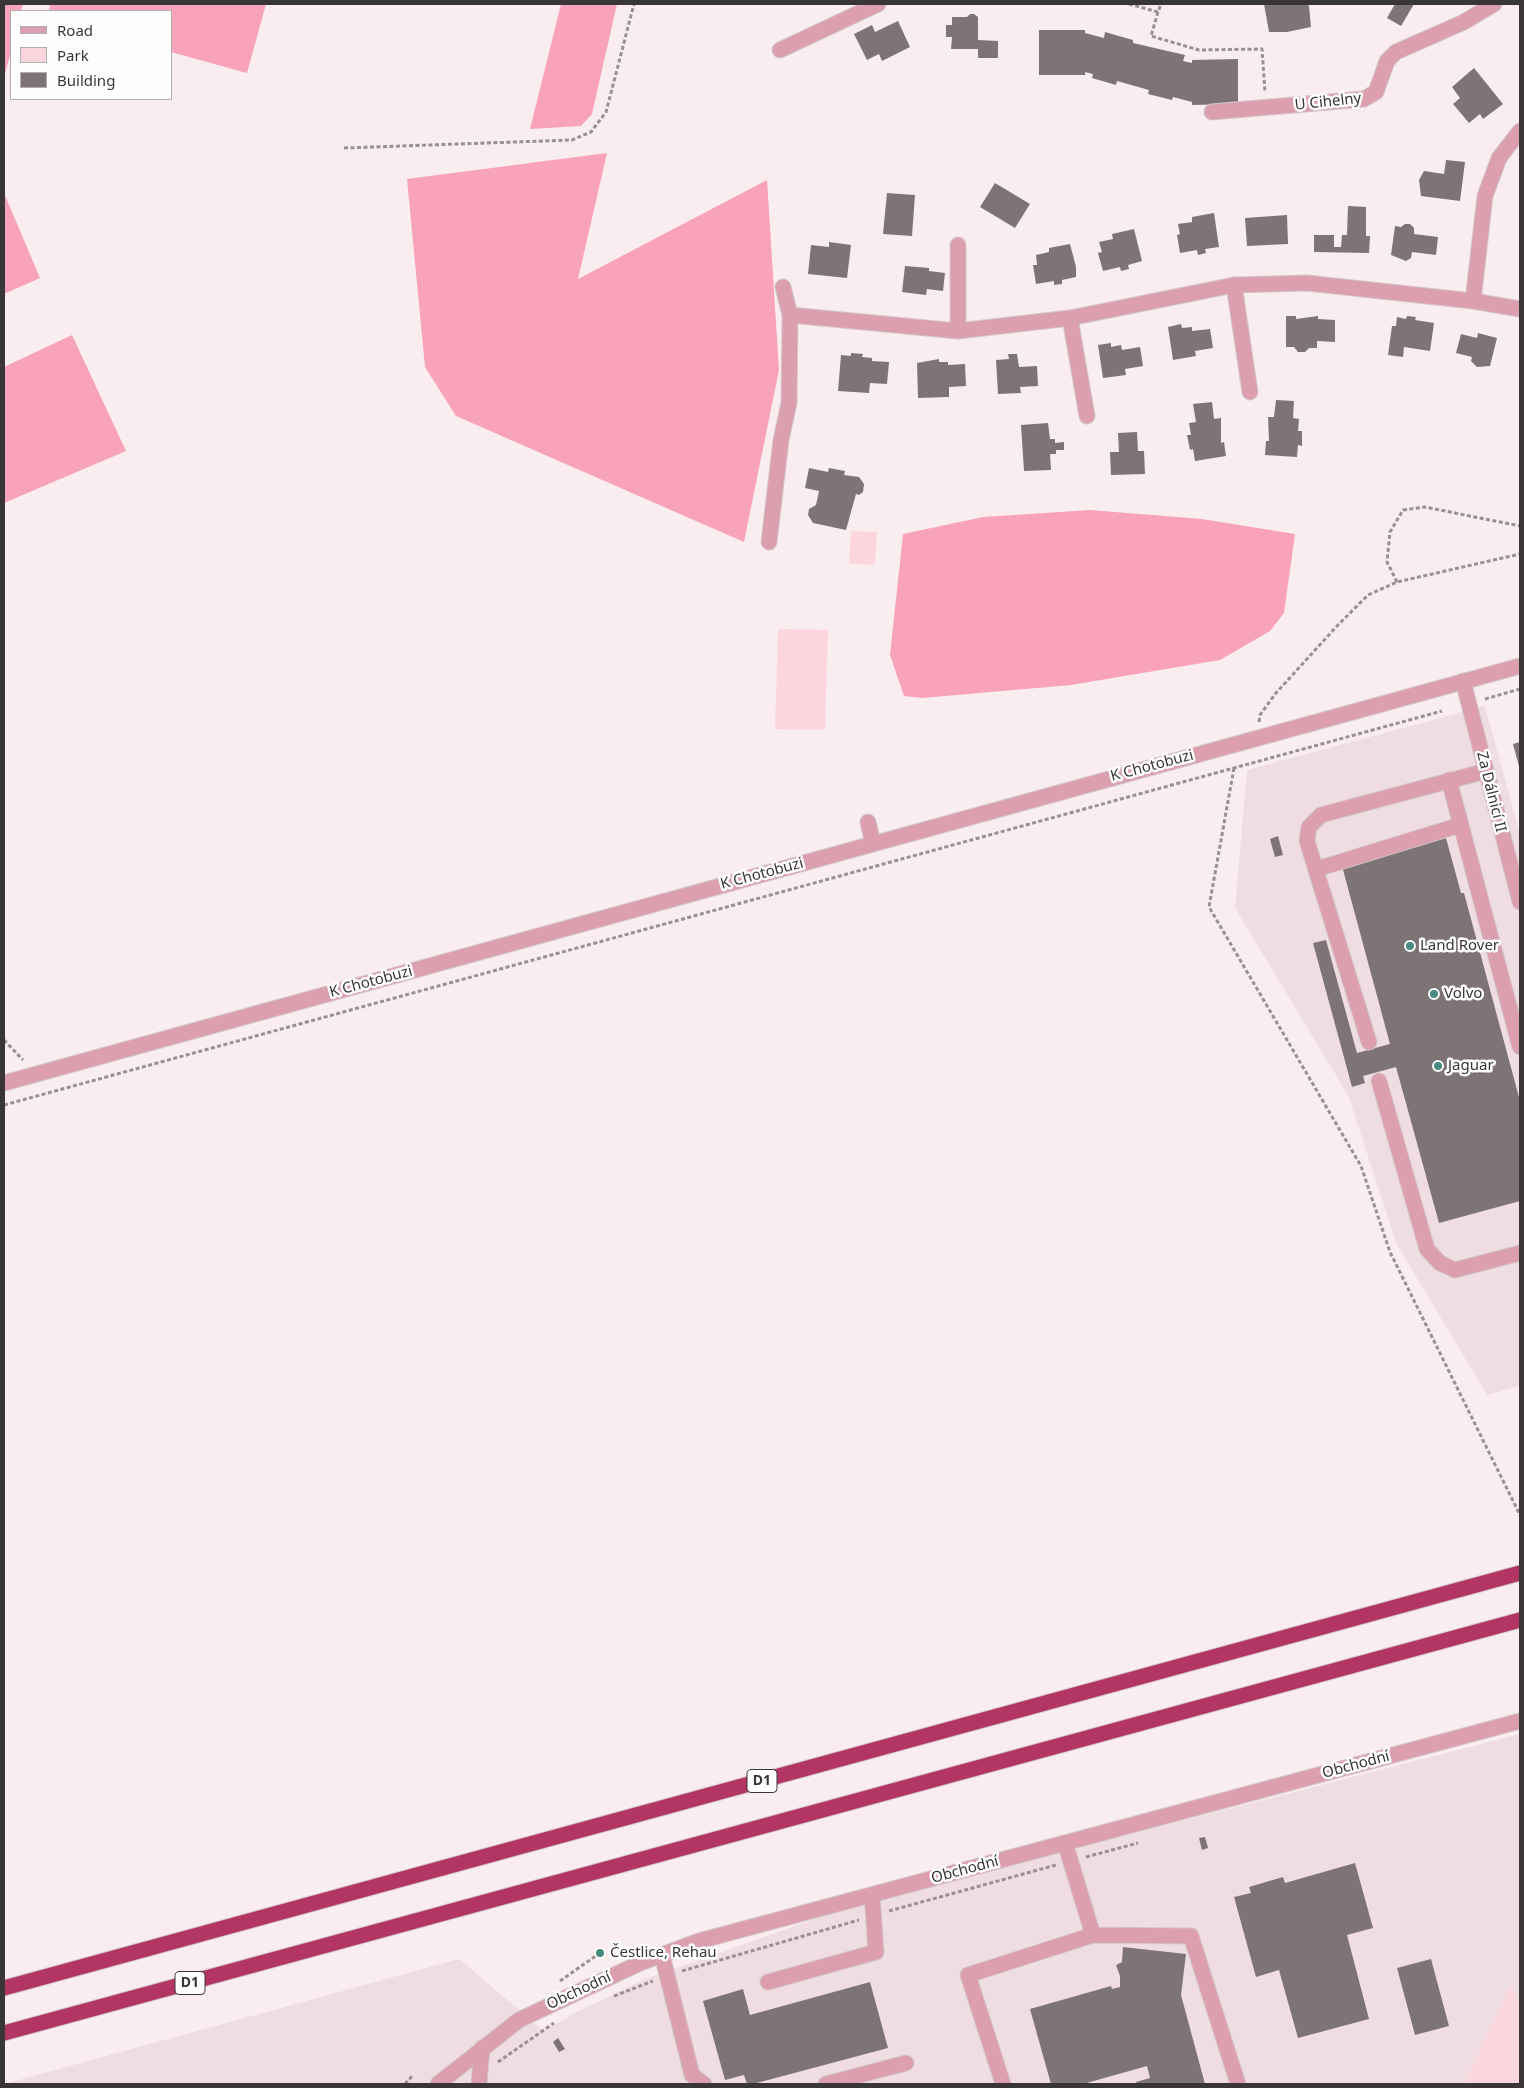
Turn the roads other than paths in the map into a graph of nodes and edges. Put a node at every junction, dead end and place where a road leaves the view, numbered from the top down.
1 (878, 4) edge
2 (1494, 4) edge
3 (780, 50) dead end
4 (1212, 112) dead end
5 (1520, 131) edge
6 (958, 245) dead end
7 (1234, 285) junction
8 (783, 287) dead end
9 (1473, 301) junction
10 (1520, 309) edge
11 (790, 315) junction
12 (1070, 318) junction
13 (958, 331) junction
14 (1250, 392) dead end
15 (1087, 416) dead end
16 (769, 542) dead end
17 (1520, 666) edge
18 (1463, 681) junction
19 (1486, 771) junction
20 (1449, 780) junction
21 (868, 822) dead end
22 (1460, 825) junction
23 (873, 843) junction
24 (1317, 869) junction
25 (1520, 902) edge
26 (1369, 1042) dead end
27 (1520, 1047) edge
28 (1379, 1081) dead end
29 (4, 1083) edge
30 (1520, 1253) edge
31 (1520, 1574) edge
32 (1520, 1620) edge
33 (1520, 1721) edge
34 (1064, 1843) junction
35 (872, 1895) junction
36 (1092, 1935) junction
37 (662, 1955) junction
38 (768, 1982) dead end
39 (4, 1988) edge
40 (4, 2034) edge
41 (482, 2048) junction
42 (906, 2063) dead end
43 (480, 2079) edge
44 (438, 2084) edge
45 (704, 2084) edge
46 (826, 2084) edge
47 (1003, 2084) edge
48 (1238, 2084) edge

1 - 3 street
2 - 4 street, U Cihelny
5 - 9 street
6 - 13 street
7 - 9 street
7 - 12 street
7 - 14 street
8 - 11 street
9 - 10 street
11 - 13 street
11 - 16 street
12 - 13 street
12 - 15 street
17 - 18 street, K Chotobuzi
18 - 19 street, Za Dálnicí II
18 - 23 street, K Chotobuzi
19 - 20 street
19 - 25 street, Za Dálnicí II
20 - 22 street
20 - 24 street
21 - 23 street
22 - 24 street
22 - 27 street
23 - 29 street, K Chotobuzi
24 - 26 street
28 - 30 street
31 - 39 highway, D1
32 - 40 highway, D1
33 - 34 street, Obchodní
34 - 35 street, Obchodní
34 - 36 street
35 - 37 street, Obchodní
35 - 38 street
36 - 47 street
36 - 48 street
37 - 41 street, Obchodní
37 - 45 street
41 - 43 street
41 - 44 street, Obchodní
42 - 46 street

